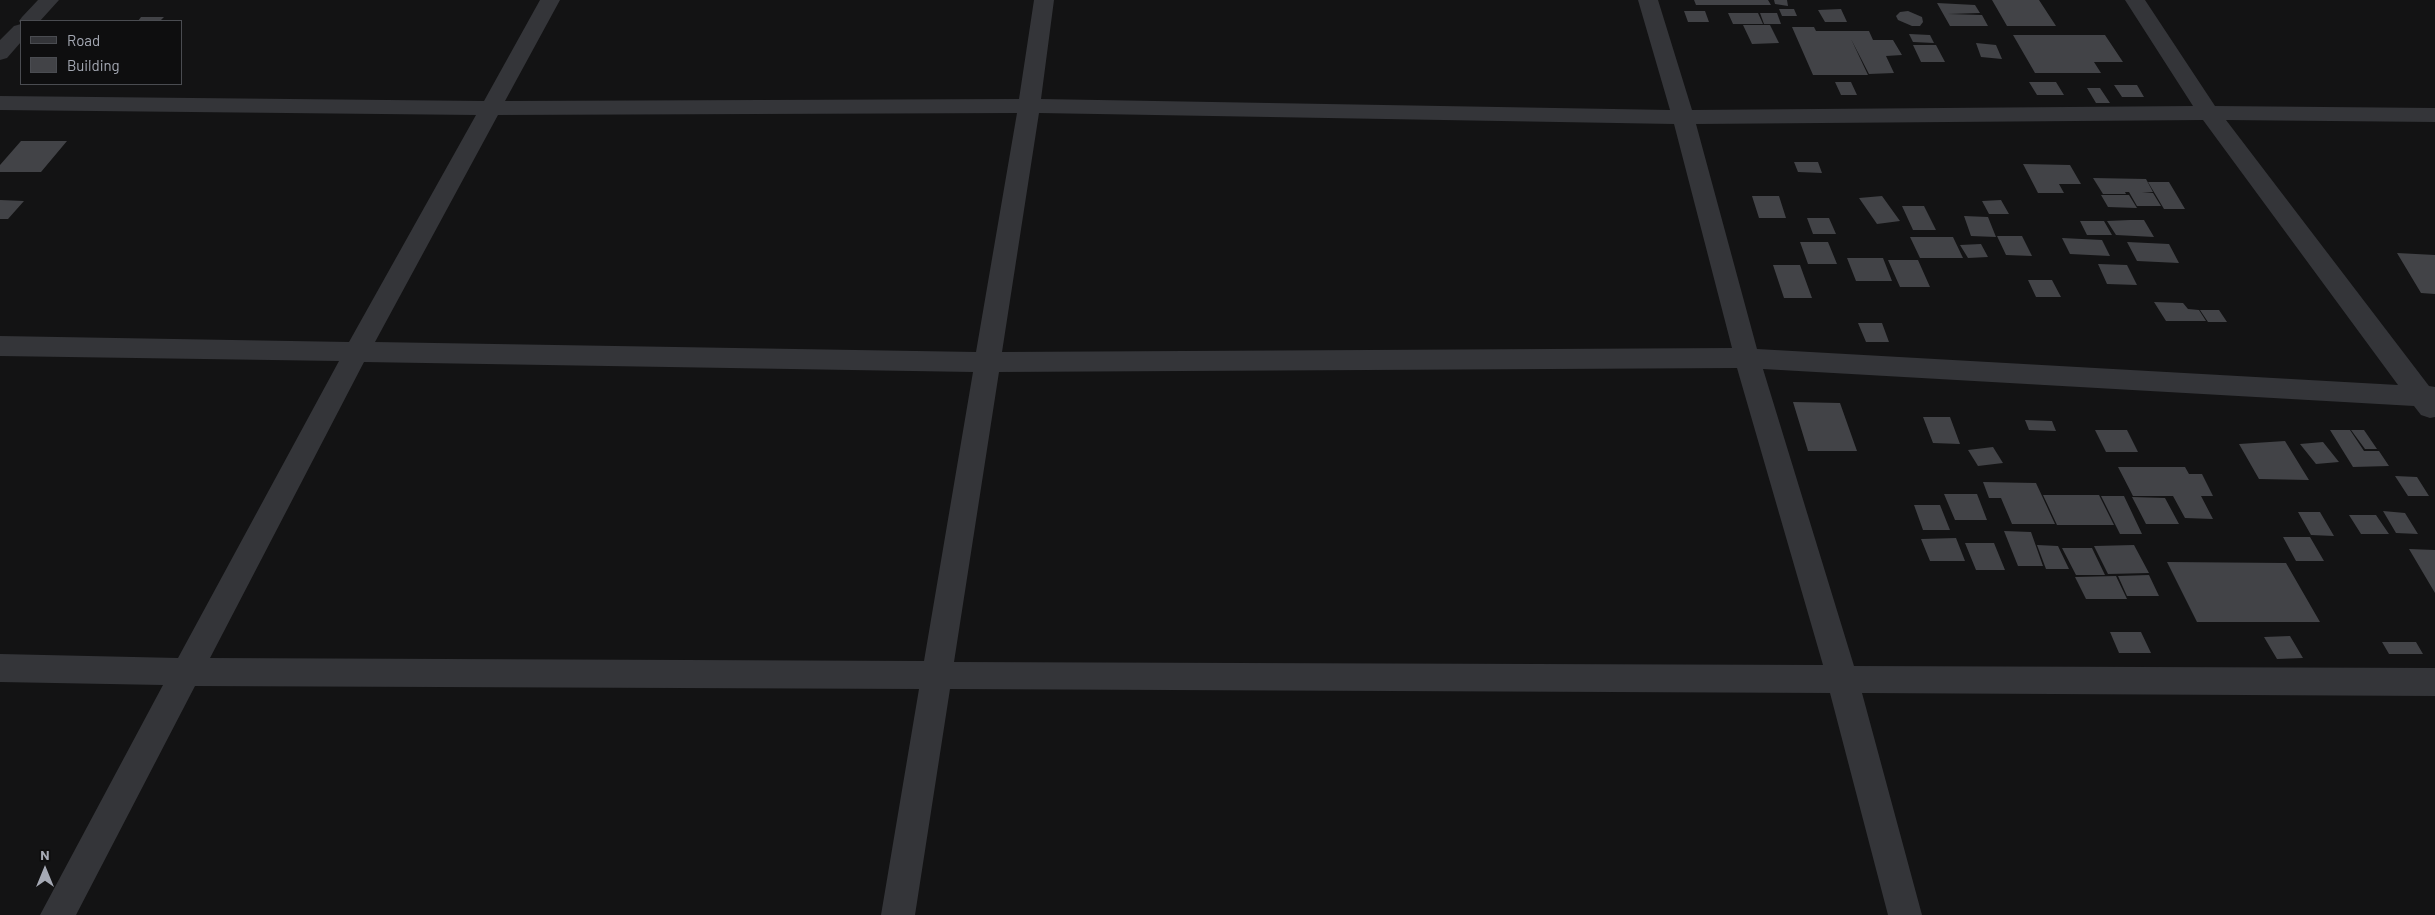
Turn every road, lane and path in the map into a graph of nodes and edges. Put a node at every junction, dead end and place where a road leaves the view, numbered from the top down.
1 (49, 0) edge
2 (550, 0) edge
3 (1044, 0) edge
4 (1648, 0) edge
5 (2135, 0) edge
6 (30, 20) edge
7 (20, 31) edge
8 (0, 53) edge
9 (0, 103) edge
10 (1029, 106) junction
11 (493, 108) junction
12 (2209, 113) junction
13 (2435, 115) edge
14 (1683, 117) junction
15 (0, 346) edge
16 (357, 351) junction
17 (1747, 358) junction
18 (988, 362) junction
19 (2431, 404) edge
20 (0, 668) edge
21 (185, 672) junction
22 (936, 674) junction
23 (1842, 678) junction
24 (2435, 682) edge
25 (58, 915) edge
26 (898, 915) edge
27 (1905, 915) edge

1 - 6 street
2 - 11 street
3 - 10 street
4 - 14 street
5 - 12 street
7 - 8 street
9 - 11 street
10 - 11 street
10 - 14 street
10 - 18 street
11 - 16 street
12 - 13 street
12 - 14 street
12 - 19 street
14 - 17 street
15 - 16 street
16 - 18 street
16 - 21 street
17 - 18 street
17 - 19 street
17 - 23 street
18 - 22 street
20 - 21 street
21 - 22 street
21 - 25 street
22 - 23 street
22 - 26 street
23 - 24 street
23 - 27 street

